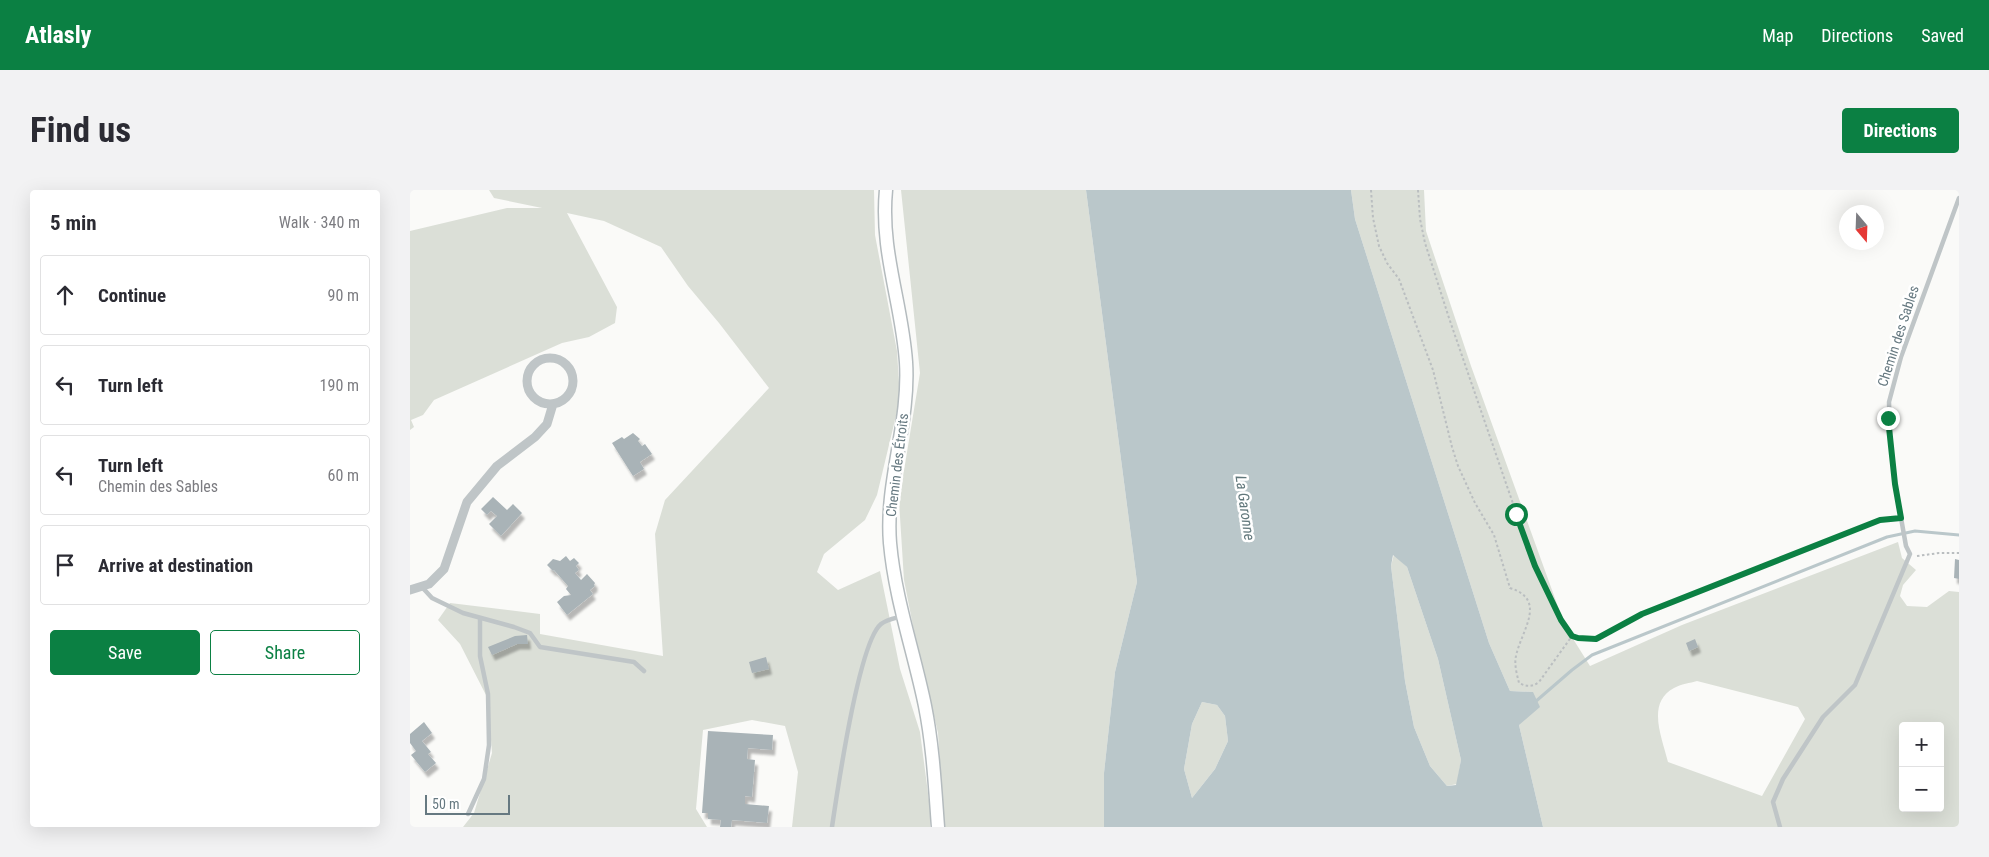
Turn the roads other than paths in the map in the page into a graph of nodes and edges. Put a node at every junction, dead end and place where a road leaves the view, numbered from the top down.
1 (886, 190) edge
2 (1959, 198) edge
3 (553, 404) junction
4 (421, 586) junction
5 (410, 590) edge
6 (903, 616) junction
7 (480, 618) junction
8 (644, 670) dead end
9 (468, 814) dead end
10 (832, 827) edge
11 (938, 827) edge
12 (1780, 827) edge

1 - 6 main road, Chemin des Étroits
2 - 12 lane, Chemin des Sables
3 - 3 street
3 - 4 street
4 - 5 street
4 - 7 lane
6 - 10 lane
6 - 11 main road, Chemin des Étroits
7 - 8 lane
7 - 9 lane

